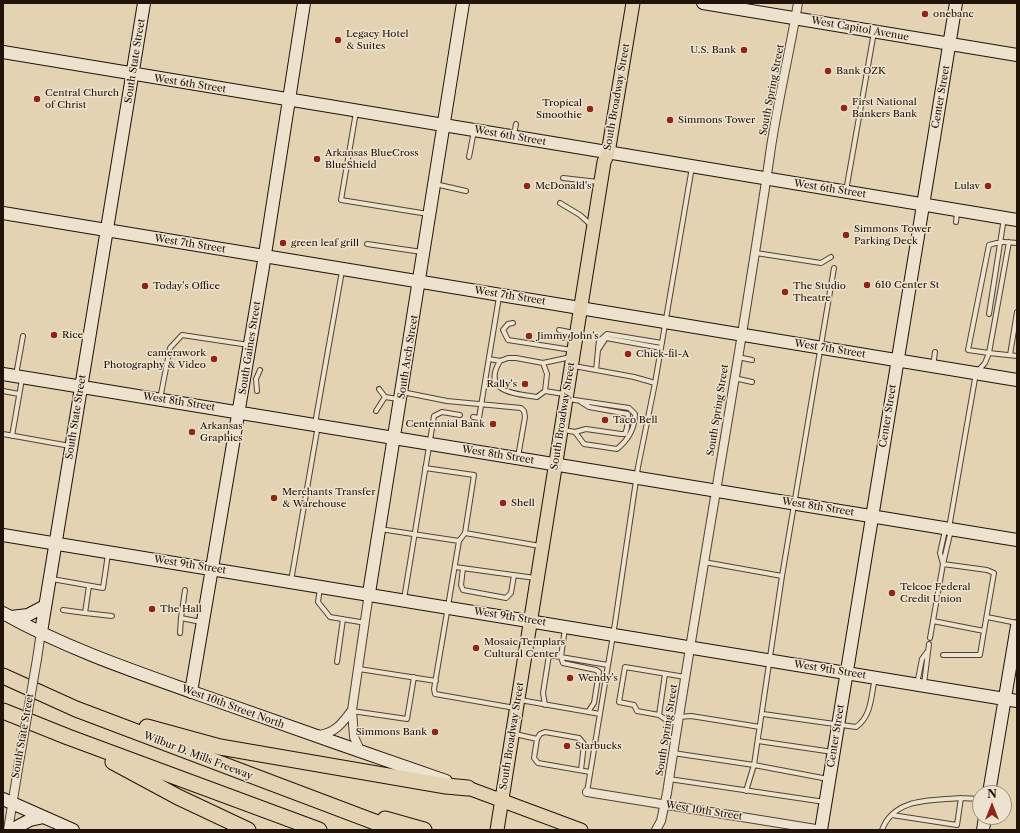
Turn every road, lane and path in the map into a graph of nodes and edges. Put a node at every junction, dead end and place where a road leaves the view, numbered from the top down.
1 (144, 3) edge
2 (304, 3) edge
3 (464, 3) edge
4 (634, 3) edge
5 (703, 3) edge
6 (798, 3) edge
7 (956, 3) edge
8 (795, 18) junction
9 (874, 32) junction
10 (950, 44) junction
11 (3, 52) edge
12 (1017, 55) edge
13 (133, 75) junction
14 (290, 101) junction
15 (356, 111) junction
16 (445, 124) junction
17 (516, 124) dead end
18 (474, 129) junction
19 (514, 136) junction
20 (608, 153) junction
21 (469, 157) dead end
22 (692, 167) junction
23 (563, 178) dead end
24 (767, 179) junction
25 (601, 182) junction
26 (435, 184) junction
27 (466, 191) dead end
28 (846, 192) junction
29 (560, 203) dead end
30 (923, 205) junction
31 (3, 213) edge
32 (431, 214) junction
33 (1004, 218) junction
34 (1017, 220) edge
35 (594, 227) junction
36 (107, 230) junction
37 (1000, 241) junction
38 (1009, 242) junction
39 (1017, 243) edge
40 (367, 244) dead end
41 (424, 252) junction
42 (756, 253) junction
43 (782, 254) dead end
44 (265, 256) junction
45 (774, 256) junction
46 (831, 257) dead end
47 (834, 268) dead end
48 (342, 269) junction
49 (420, 281) junction
50 (499, 295) junction
51 (581, 308) junction
52 (1017, 312) edge
53 (988, 314) dead end
54 (665, 322) junction
55 (513, 323) dead end
56 (494, 325) junction
57 (505, 326) junction
58 (559, 330) dead end
59 (577, 334) junction
60 (741, 334) junction
61 (23, 336) dead end
62 (250, 345) junction
63 (662, 346) junction
64 (820, 347) junction
65 (935, 352) dead end
66 (989, 353) junction
67 (1010, 355) junction
68 (1017, 356) edge
69 (737, 357) junction
70 (573, 358) junction
71 (489, 359) junction
72 (752, 360) dead end
73 (897, 360) junction
74 (500, 361) junction
75 (543, 363) junction
76 (933, 366) junction
77 (260, 370) dead end
78 (596, 370) junction
79 (976, 373) junction
80 (10, 376) edge
81 (250, 378) junction
82 (733, 378) junction
83 (1017, 380) edge
84 (752, 382) dead end
85 (655, 383) junction
86 (81, 387) junction
87 (379, 389) dead end
88 (3, 391) edge
89 (257, 391) dead end
90 (545, 391) junction
91 (20, 394) junction
92 (401, 396) junction
93 (385, 397) junction
94 (566, 397) junction
95 (160, 399) junction
96 (580, 402) junction
97 (481, 405) junction
98 (376, 411) dead end
99 (239, 412) junction
100 (460, 415) dead end
101 (473, 417) dead end
102 (316, 425) junction
103 (561, 429) junction
104 (575, 432) junction
105 (3, 434) edge
106 (12, 436) junction
107 (394, 438) junction
108 (429, 444) junction
109 (72, 446) junction
110 (518, 458) junction
111 (556, 464) junction
112 (425, 468) junction
113 (637, 477) junction
114 (716, 490) junction
115 (794, 504) junction
116 (872, 517) junction
117 (379, 528) junction
118 (949, 528) junction
119 (464, 533) junction
120 (415, 534) junction
121 (3, 535) edge
122 (1017, 540) edge
123 (459, 541) junction
124 (56, 544) junction
125 (542, 546) junction
126 (108, 552) junction
127 (704, 562) junction
128 (943, 564) junction
129 (455, 567) junction
130 (463, 568) junction
131 (213, 569) junction
132 (514, 575) junction
133 (782, 576) junction
134 (50, 578) junction
135 (537, 579) junction
136 (291, 581) junction
137 (89, 586) junction
138 (321, 586) junction
139 (185, 590) dead end
140 (369, 593) junction
141 (404, 599) junction
142 (45, 606) junction
143 (448, 607) junction
144 (63, 610) dead end
145 (85, 613) junction
146 (7, 615) edge
147 (112, 616) dead end
148 (987, 617) junction
149 (181, 618) junction
150 (343, 619) junction
151 (530, 621) junction
152 (933, 621) junction
153 (204, 622) junction
154 (366, 623) junction
155 (1017, 623) edge
156 (565, 626) junction
157 (1017, 626) edge
158 (984, 631) junction
159 (41, 632) junction
160 (180, 633) dead end
161 (613, 634) junction
162 (930, 638) dead end
163 (929, 644) dead end
164 (690, 647) junction
165 (927, 652) junction
166 (933, 653) dead end
167 (943, 655) dead end
168 (561, 657) junction
169 (770, 660) junction
170 (337, 662) dead end
171 (608, 665) junction
172 (358, 669) junction
173 (846, 673) junction
174 (665, 674) junction
175 (3, 676) edge
176 (414, 677) junction
177 (686, 677) junction
178 (875, 678) junction
179 (436, 681) junction
180 (921, 685) junction
181 (191, 692) junction
182 (1005, 699) junction
183 (1017, 701) edge
184 (517, 704) junction
185 (545, 705) junction
186 (76, 709) junction
187 (352, 710) junction
188 (3, 711) edge
189 (588, 712) junction
190 (600, 714) junction
191 (763, 714) junction
192 (659, 715) junction
193 (679, 720) junction
194 (838, 725) junction
195 (760, 727) junction
196 (512, 734) junction
197 (311, 735) junction
198 (68, 737) junction
199 (537, 739) junction
200 (758, 741) junction
201 (361, 752) junction
202 (833, 752) junction
203 (672, 753) junction
204 (754, 765) junction
205 (581, 770) junction
206 (590, 772) junction
207 (669, 779) junction
208 (829, 779) junction
209 (990, 785) edge
210 (468, 788) junction
211 (746, 791) junction
212 (587, 792) joint
213 (302, 795) junction
214 (961, 798) junction
215 (972, 799) edge
216 (502, 800) junction
217 (7, 801) edge
218 (825, 802) junction
219 (665, 804) junction
220 (892, 815) junction
221 (44, 817) junction
222 (661, 821) junction
223 (8, 830) edge
224 (11, 830) edge
225 (73, 830) edge
226 (248, 830) edge
227 (319, 830) edge
228 (396, 830) edge
229 (424, 830) edge
230 (497, 830) edge
231 (581, 830) edge
232 (656, 830) edge
233 (662, 830) edge
234 (821, 830) edge
235 (882, 830) edge

1 - 13 street, South State Street
2 - 14 street, South Gaines Street
3 - 16 street, South Arch Street
4 - 20 main road, South Broadway Street
5 - 8 street, West Capitol Avenue
6 - 8 street, South Spring Street
7 - 10 street, Center Street
8 - 9 street, West Capitol Avenue
8 - 24 street, South Spring Street
9 - 10 street, West Capitol Avenue
9 - 28 lane
10 - 12 street, West Capitol Avenue
10 - 30 street, Center Street
11 - 13 street, West 6th Street
13 - 14 street, West 6th Street
13 - 36 street, South State Street
14 - 15 street, West 6th Street
14 - 44 street, South Gaines Street
15 - 16 street, West 6th Street
15 - 32 lane
16 - 18 street, West 6th Street
16 - 26 street, South Arch Street
17 - 19 lane
18 - 19 street, West 6th Street
18 - 21 lane
19 - 20 street, West 6th Street
20 - 22 street, West 6th Street
20 - 25 main road, South Broadway Street
22 - 24 street, West 6th Street
22 - 54 lane
23 - 25 lane
24 - 28 street, West 6th Street
24 - 42 street, South Spring Street
25 - 35 main road, South Broadway Street
26 - 27 lane
26 - 32 street, South Arch Street
28 - 30 street, West 6th Street
29 - 35 lane
30 - 33 street, West 6th Street
30 - 73 street, Center Street
31 - 36 street, West 7th Street
32 - 41 street, South Arch Street
33 - 34 street, West 6th Street
33 - 37 lane
35 - 51 main road, South Broadway Street
36 - 44 street, West 7th Street
36 - 86 street, South State Street
37 - 38 lane
37 - 53 lane
37 - 66 lane
38 - 39 lane
38 - 66 lane
40 - 41 lane
41 - 49 street, South Arch Street
42 - 45 lane
42 - 60 street, South Spring Street
43 - 45 lane
44 - 48 street, West 7th Street
44 - 62 street, South Gaines Street
45 - 46 lane
47 - 64 lane
48 - 49 street, West 7th Street
48 - 102 lane
49 - 50 street, West 7th Street
49 - 92 street, South Arch Street
50 - 51 street, West 7th Street
50 - 56 lane
51 - 54 street, West 7th Street
51 - 59 main road, South Broadway Street
52 - 67 lane
54 - 60 street, West 7th Street
54 - 63 lane
55 - 57 lane
56 - 57 lane
56 - 71 lane
57 - 70 lane
58 - 59 lane
59 - 70 main road, South Broadway Street
60 - 64 street, West 7th Street
60 - 69 street, South Spring Street
61 - 80 lane
62 - 81 street, South Gaines Street
62 - 95 lane
63 - 78 lane
63 - 85 lane
64 - 73 street, West 7th Street
64 - 115 lane
65 - 76 lane
66 - 67 lane
66 - 79 lane
67 - 68 lane
69 - 72 lane
69 - 82 street, South Spring Street
70 - 75 lane
70 - 78 lane
70 - 94 main road, South Broadway Street
71 - 74 lane
71 - 97 lane
73 - 76 street, West 7th Street
73 - 116 street, Center Street
74 - 75 lane
74 - 90 lane
75 - 90 lane
76 - 79 street, West 7th Street
77 - 81 lane
78 - 85 lane
79 - 83 street, West 7th Street
79 - 118 lane
80 - 86 street, West 8th Street
80 - 91 lane
81 - 89 lane
81 - 99 street, South Gaines Street
82 - 84 lane
82 - 114 street, South Spring Street
85 - 113 lane
86 - 95 street, West 8th Street
86 - 109 street, South State Street
87 - 93 lane
88 - 91 lane
90 - 94 lane
91 - 106 lane
92 - 93 lane
92 - 97 lane
92 - 107 street, South Arch Street
93 - 98 lane
94 - 96 lane
94 - 103 main road, South Broadway Street
95 - 99 street, West 8th Street
96 - 104 lane
96 - 104 lane
97 - 101 lane
97 - 110 lane
99 - 102 street, West 8th Street
99 - 131 street, South Gaines Street
100 - 108 lane
102 - 107 street, West 8th Street
102 - 136 lane
103 - 104 lane
103 - 111 main road, South Broadway Street
105 - 106 lane
106 - 109 lane
107 - 108 street, West 8th Street
107 - 117 street, South Arch Street
108 - 110 street, West 8th Street
108 - 112 lane
109 - 124 street, South State Street
110 - 111 street, West 8th Street
111 - 113 street, West 8th Street
111 - 125 main road, South Broadway Street
112 - 119 lane
112 - 120 lane
113 - 114 street, West 8th Street
113 - 161 lane
114 - 115 street, West 8th Street
114 - 127 street, South Spring Street
115 - 116 street, West 8th Street
115 - 133 lane
116 - 118 street, West 8th Street
116 - 173 street, Center Street
117 - 120 lane
117 - 140 street, South Arch Street
118 - 122 street, West 8th Street
118 - 128 lane
119 - 123 lane
119 - 125 lane
120 - 123 lane
120 - 141 lane
121 - 124 street, West 9th Street
123 - 129 lane
124 - 126 street, West 9th Street
124 - 134 street, South State Street
125 - 135 main road, South Broadway Street
126 - 131 street, West 9th Street
126 - 137 lane
127 - 133 lane
127 - 164 street, South Spring Street
128 - 148 lane
128 - 152 lane
129 - 130 lane
129 - 143 lane
130 - 132 lane
130 - 132 lane
131 - 136 street, West 9th Street
131 - 153 street, South Gaines Street
132 - 135 lane
133 - 169 lane
134 - 137 lane
134 - 142 street, South State Street
135 - 151 main road, South Broadway Street
136 - 138 street, West 9th Street
137 - 145 lane
138 - 140 street, West 9th Street
138 - 150 lane
139 - 149 lane
140 - 141 street, West 9th Street
140 - 154 street, South Arch Street
141 - 143 street, West 9th Street
142 - 146 street
142 - 159 street, South State Street
143 - 151 street, West 9th Street
143 - 179 lane
144 - 145 lane
145 - 147 lane
146 - 159 street, West 10th Street North
148 - 155 lane
148 - 158 lane
149 - 153 lane
149 - 160 lane
150 - 154 lane
150 - 170 lane
151 - 156 street, West 9th Street
151 - 184 main road, South Broadway Street
152 - 158 lane
152 - 162 lane
153 - 181 street, South Gaines Street
154 - 172 street, South Arch Street
156 - 161 street, West 9th Street
156 - 168 lane
157 - 182 street
158 - 167 lane
159 - 181 street, West 10th Street North
159 - 217 street, South State Street, bridge
161 - 164 street, West 9th Street
161 - 171 lane
163 - 165 lane
164 - 169 street, West 9th Street
164 - 177 street, South Spring Street
165 - 166 lane
165 - 180 lane
165 - 180 lane
168 - 171 lane
168 - 185 lane
168 - 189 lane
169 - 173 street, West 9th Street
169 - 191 lane
171 - 190 lane
172 - 176 lane
172 - 187 street, South Arch Street
173 - 178 street, West 9th Street
173 - 194 street, Center Street
174 - 177 lane
174 - 192 lane
174 - 192 lane
175 - 186 highway, Wilbur D. Mills Freeway
176 - 179 lane
176 - 187 lane
177 - 193 street, South Spring Street
178 - 180 street, West 9th Street
178 - 194 lane
179 - 184 lane
180 - 182 street, West 9th Street
181 - 197 street, West 10th Street North
182 - 183 street, West 9th Street
182 - 209 street
184 - 185 lane
184 - 196 main road, South Broadway Street
185 - 189 lane
186 - 210 highway
186 - 213 highway, Wilbur D. Mills Freeway
187 - 197 street
187 - 201 street, South Arch Street
188 - 198 highway
189 - 190 lane
190 - 206 lane
191 - 194 lane
191 - 195 lane
192 - 193 lane
193 - 195 lane
193 - 203 street, South Spring Street
194 - 202 street, Center Street
195 - 200 lane
196 - 199 lane
196 - 216 main road, South Broadway Street
197 - 201 street, West 10th Street North
198 - 226 highway
198 - 227 highway
199 - 205 lane
199 - 205 lane
200 - 202 lane
200 - 204 lane
201 - 210 street, West 10th Street North
202 - 208 street, Center Street
203 - 204 lane
203 - 207 street, South Spring Street
204 - 208 lane
204 - 211 lane
205 - 206 lane
206 - 212 lane
207 - 211 lane
207 - 219 street, South Spring Street
208 - 218 street, Center Street
210 - 216 main road
211 - 218 lane
212 - 219 street, West 10th Street
213 - 228 highway, Wilbur D. Mills Freeway
213 - 229 highway
214 - 215 lane
214 - 220 lane
214 - 220 lane
216 - 230 main road, South Broadway Street
216 - 231 main road
217 - 221 street
217 - 223 street, South State Street
218 - 234 street, Center Street
219 - 222 street, South Spring Street
219 - 234 street, West 10th Street
220 - 235 lane
221 - 224 street
221 - 225 street
222 - 232 street, South Spring Street
222 - 233 street, South Spring Street

